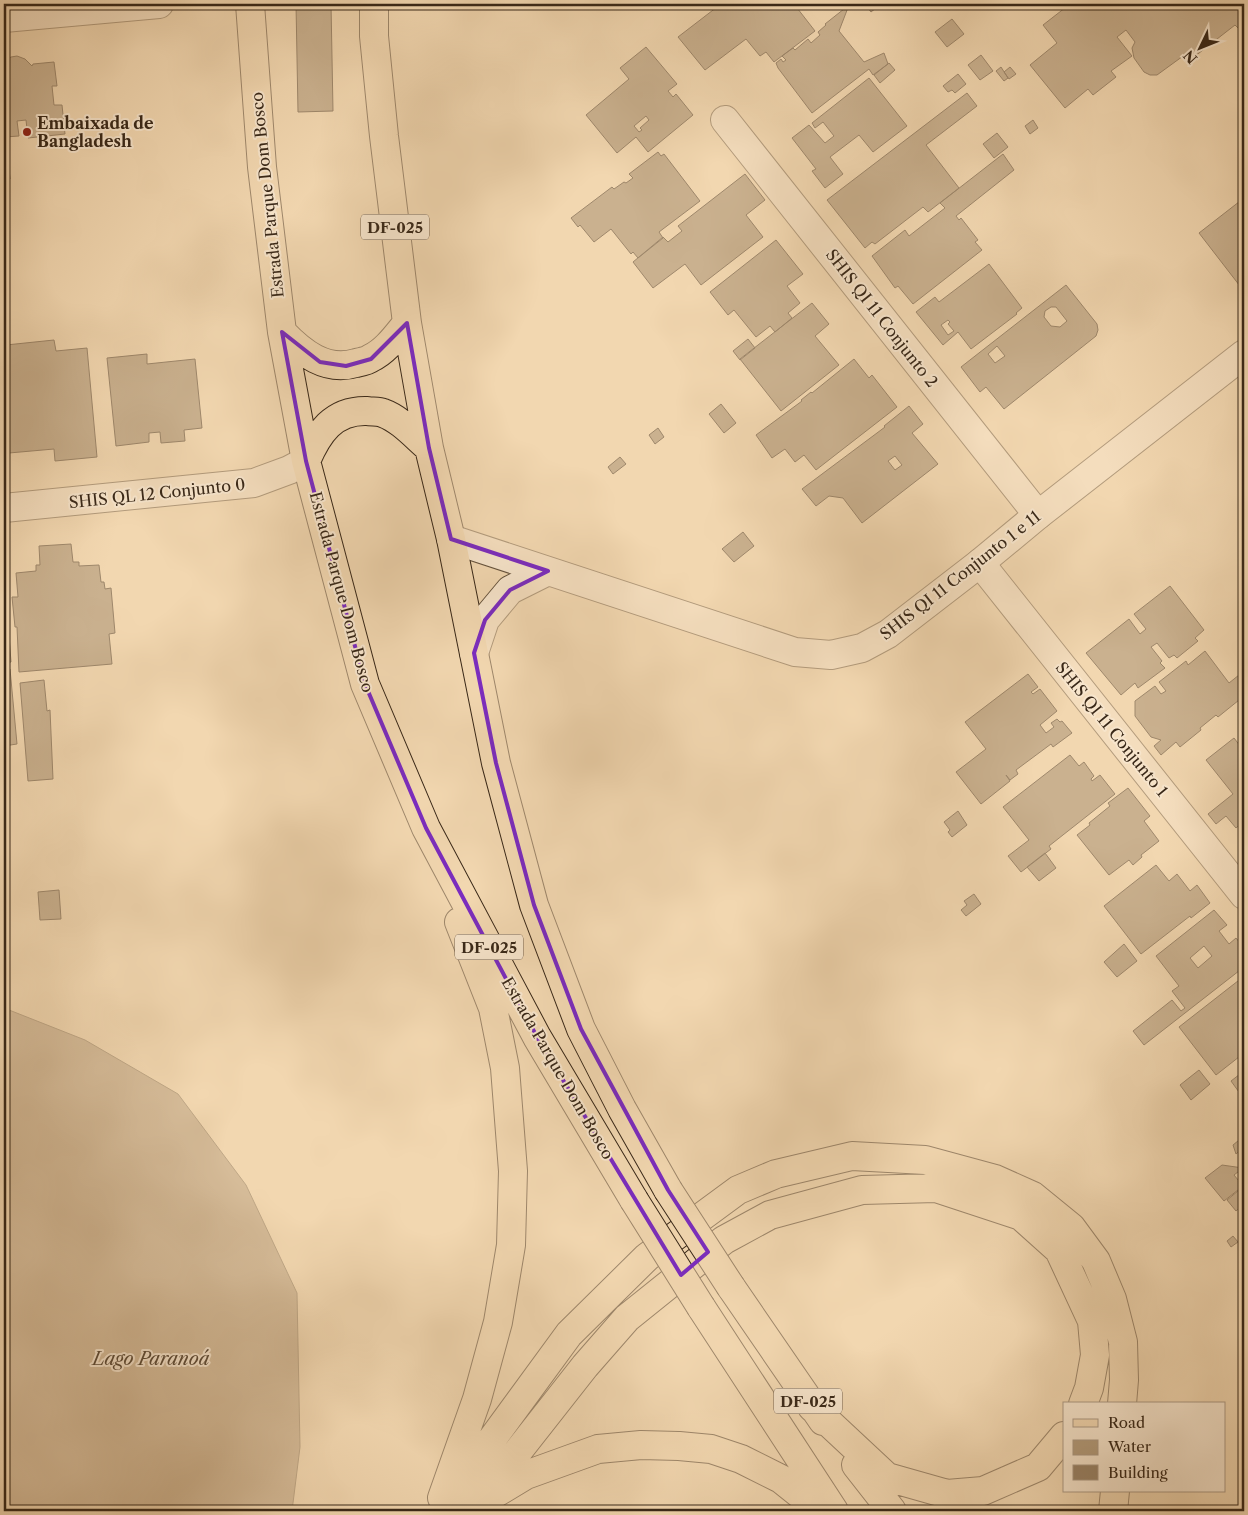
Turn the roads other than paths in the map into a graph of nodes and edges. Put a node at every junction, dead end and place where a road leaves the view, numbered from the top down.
1 (159, 4) edge
2 (250, 4) edge
3 (374, 4) edge
4 (4, 18) edge
5 (726, 120) dead end
6 (407, 323) junction
7 (282, 332) junction
8 (1244, 354) edge
9 (429, 448) junction
10 (306, 461) junction
11 (4, 508) edge
12 (1038, 515) junction
13 (451, 539) junction
14 (980, 563) junction
15 (548, 571) junction
16 (474, 652) junction
17 (426, 828) junction
18 (1244, 894) edge
19 (1083, 1402) edge
20 (1122, 1402) edge
21 (812, 1407) junction
22 (1063, 1437) edge
23 (1115, 1492) edge
24 (437, 1511) edge
25 (447, 1511) edge
26 (821, 1511) edge
27 (834, 1511) edge
28 (892, 1511) edge
29 (1113, 1511) edge

1 - 4 street
2 - 7 main road, Estrada Parque Dom Bosco / DF-025
3 - 6 main road, DF-025
5 - 12 street, SHIS QI 11 Conjunto 2
6 - 7 main road
6 - 9 main road, DF-025
7 - 10 main road, Estrada Parque Dom Bosco / DF-025
8 - 12 street, SHIS QI 11 Conjunto 1 e 11
9 - 10 main road
9 - 13 main road, DF-025
10 - 11 street, SHIS QL 12 Conjunto 0
10 - 17 main road, Estrada Parque Dom Bosco / DF-025
12 - 14 street, SHIS QI 11 Conjunto 1 e 11
13 - 15 street, SHIS QI 11 Conjunto 1 e 11
13 - 16 main road, DF-025
14 - 15 street, SHIS QI 11 Conjunto 1 e 11
14 - 18 street, SHIS QI 11 Conjunto 1
15 - 16 street
16 - 21 main road, DF-025, bridge
17 - 24 main road
17 - 27 main road, Estrada Parque Dom Bosco / DF-025, bridge
19 - 26 main road
20 - 25 main road
21 - 22 main road
21 - 28 main road, DF-025
23 - 29 main road

